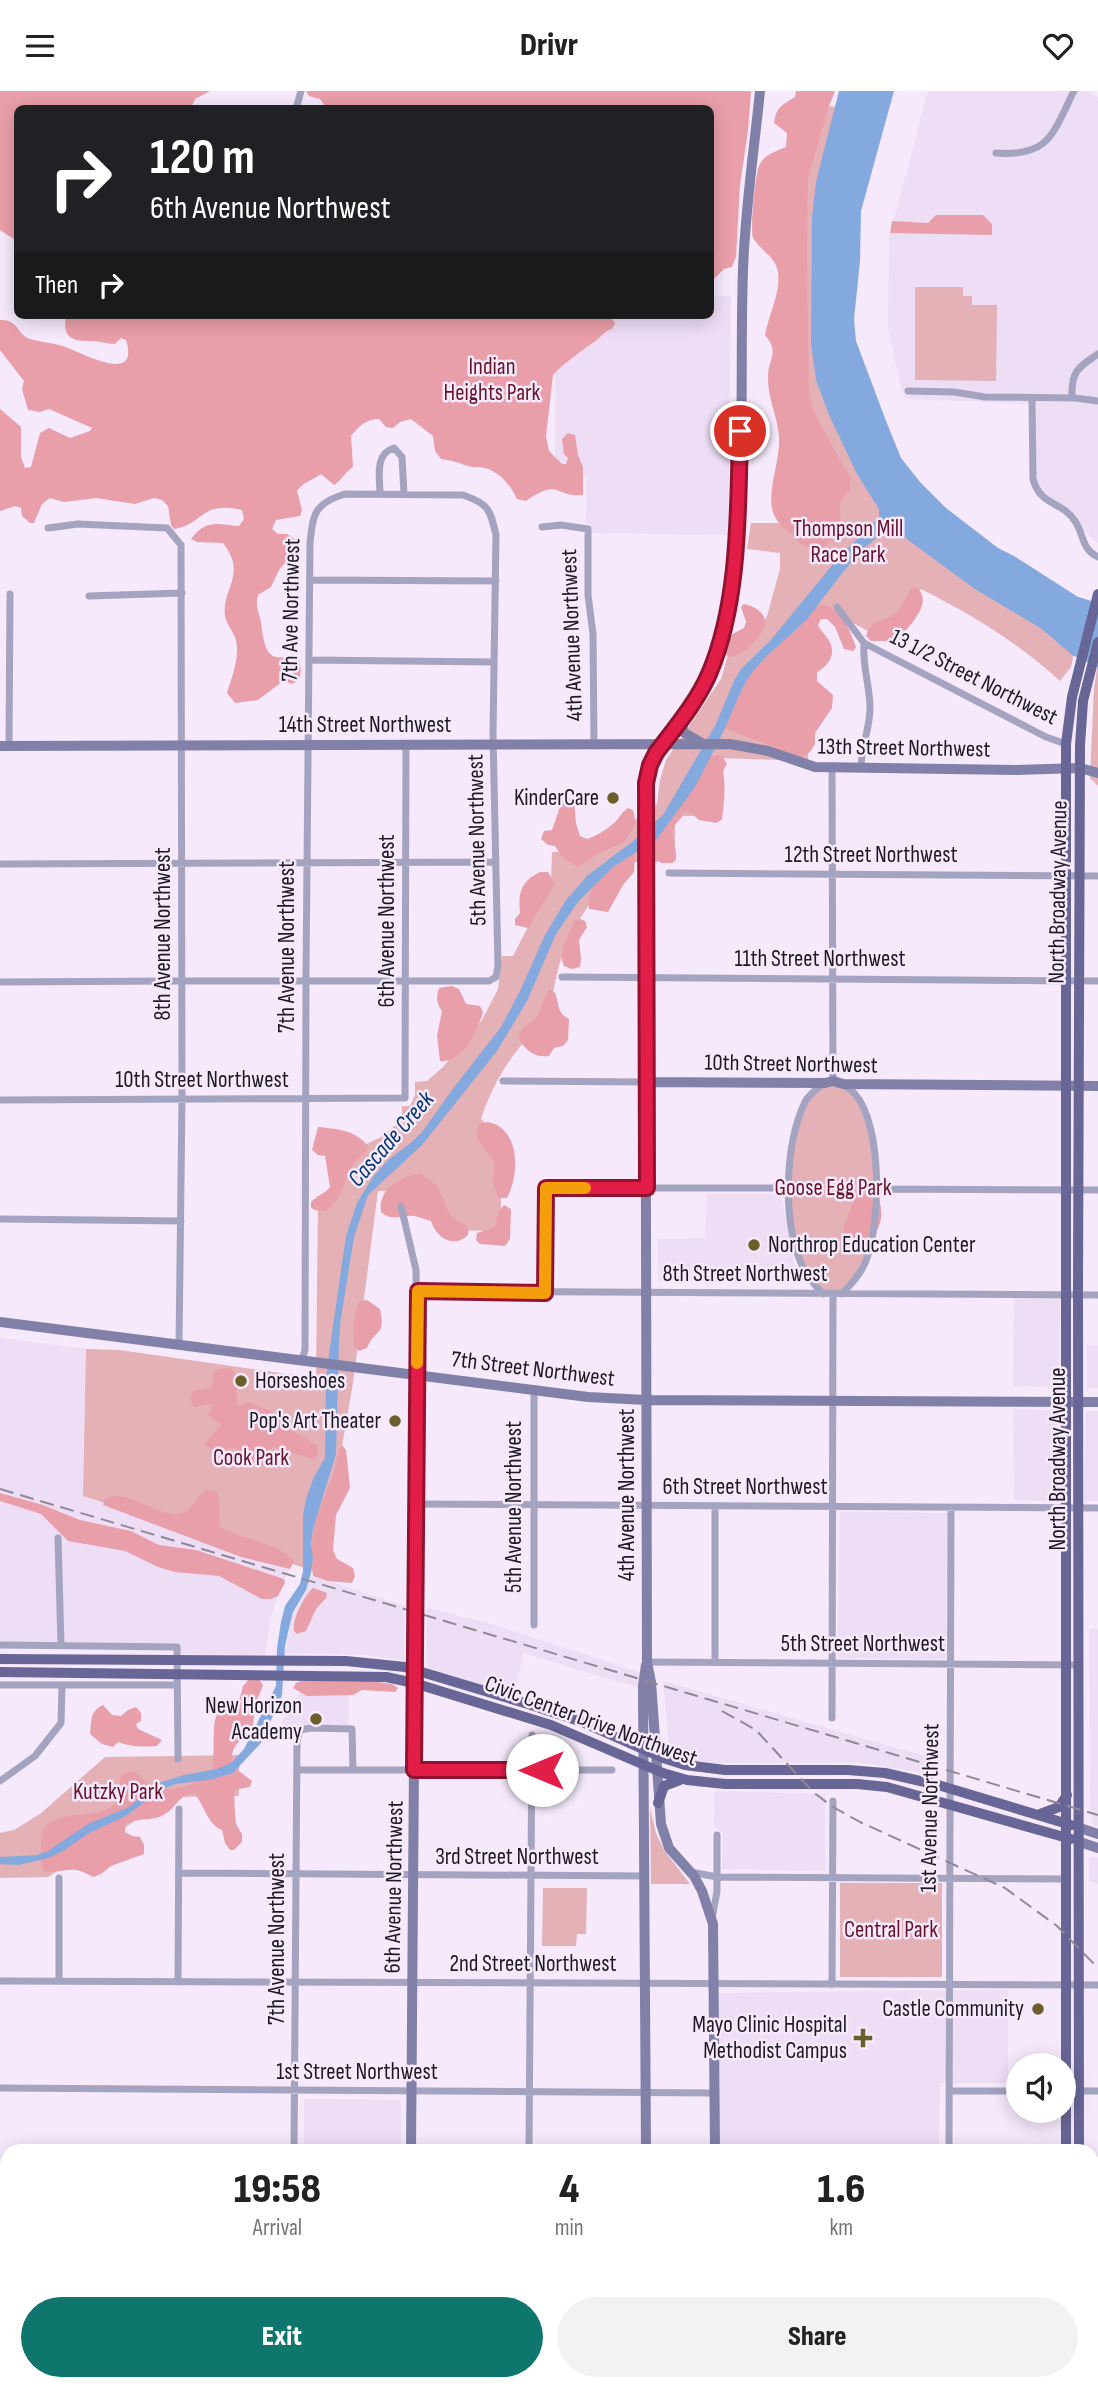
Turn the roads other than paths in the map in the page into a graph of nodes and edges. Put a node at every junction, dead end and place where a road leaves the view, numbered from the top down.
1 (760, 91) edge
2 (1074, 91) edge
3 (996, 153) dead end
4 (1098, 354) edge
5 (908, 391) dead end
6 (1032, 398) junction
7 (1072, 398) junction
8 (1096, 400) edge
9 (380, 494) junction
10 (404, 494) junction
11 (542, 527) dead end
12 (48, 528) dead end
13 (1098, 557) edge
14 (310, 580) junction
15 (496, 581) junction
16 (182, 593) junction
17 (10, 594) dead end
18 (1098, 594) edge
19 (89, 596) dead end
20 (837, 607) dead end
21 (1098, 642) edge
22 (864, 643) junction
23 (309, 660) junction
24 (494, 662) junction
25 (1084, 673) junction
26 (683, 715) junction
27 (406, 744) junction
28 (494, 744) junction
29 (594, 744) junction
30 (707, 744) junction
31 (730, 744) joint
32 (1066, 744) junction
33 (181, 745) junction
34 (309, 745) junction
35 (662, 745) junction
36 (5, 746) edge
37 (832, 768) junction
38 (861, 768) junction
39 (1066, 768) junction
40 (1080, 768) junction
41 (1098, 773) edge
42 (496, 862) junction
43 (307, 863) junction
44 (0, 864) edge
45 (182, 864) junction
46 (406, 864) junction
47 (669, 873) dead end
48 (833, 874) junction
49 (1073, 876) junction
50 (1098, 876) edge
51 (562, 977) dead end
52 (646, 977) junction
53 (832, 978) junction
54 (182, 981) junction
55 (306, 981) junction
56 (405, 981) junction
57 (1066, 981) junction
58 (1078, 981) junction
59 (1098, 981) edge
60 (0, 982) edge
61 (503, 1081) dead end
62 (646, 1082) junction
63 (834, 1083) junction
64 (1066, 1086) junction
65 (1078, 1086) junction
66 (1098, 1086) edge
67 (405, 1098) joint
68 (182, 1099) junction
69 (306, 1099) junction
70 (0, 1100) edge
71 (647, 1188) junction
72 (788, 1188) junction
73 (876, 1189) junction
74 (1066, 1190) junction
75 (1098, 1190) edge
76 (1078, 1191) junction
77 (401, 1206) dead end
78 (0, 1219) edge
79 (181, 1221) junction
80 (418, 1291) junction
81 (545, 1293) junction
82 (646, 1293) junction
83 (823, 1294) junction
84 (833, 1294) junction
85 (842, 1294) junction
86 (1072, 1295) junction
87 (1098, 1295) edge
88 (0, 1322) edge
89 (179, 1345) junction
90 (307, 1360) junction
91 (417, 1374) junction
92 (534, 1389) junction
93 (646, 1400) junction
94 (833, 1400) junction
95 (1065, 1402) junction
96 (1080, 1402) junction
97 (1098, 1402) edge
98 (417, 1504) junction
99 (533, 1504) junction
100 (647, 1505) junction
101 (715, 1506) junction
102 (833, 1507) junction
103 (1073, 1507) junction
104 (951, 1508) junction
105 (1098, 1508) edge
106 (58, 1538) dead end
107 (534, 1625) dead end
108 (0, 1645) edge
109 (61, 1645) junction
110 (0, 1658) edge
111 (177, 1660) junction
112 (646, 1662) junction
113 (715, 1662) junction
114 (832, 1664) junction
115 (951, 1664) junction
116 (1073, 1664) junction
117 (414, 1670) junction
118 (0, 1672) edge
119 (177, 1673) junction
120 (414, 1683) junction
121 (0, 1685) edge
122 (62, 1685) junction
123 (177, 1685) junction
124 (832, 1718) dead end
125 (643, 1725) junction
126 (532, 1735) dead end
127 (622, 1740) junction
128 (644, 1750) junction
129 (655, 1754) junction
130 (178, 1759) dead end
131 (650, 1767) junction
132 (298, 1770) junction
133 (353, 1770) junction
134 (414, 1770) junction
135 (532, 1770) junction
136 (612, 1770) dead end
137 (682, 1779) junction
138 (0, 1781) edge
139 (950, 1788) junction
140 (1067, 1795) junction
141 (833, 1801) dead end
142 (658, 1803) junction
143 (949, 1804) junction
144 (179, 1809) dead end
145 (1035, 1814) junction
146 (1067, 1824) junction
147 (1080, 1828) junction
148 (1098, 1834) edge
149 (717, 1835) dead end
150 (1067, 1838) junction
151 (1080, 1842) junction
152 (1098, 1848) edge
153 (690, 1872) junction
154 (179, 1873) junction
155 (297, 1874) junction
156 (413, 1876) junction
157 (531, 1877) junction
158 (645, 1877) junction
159 (717, 1877) junction
160 (59, 1878) dead end
161 (832, 1878) junction
162 (949, 1879) junction
163 (1066, 1879) junction
164 (712, 1920) junction
165 (0, 1981) edge
166 (59, 1981) junction
167 (178, 1982) junction
168 (296, 1982) junction
169 (412, 1983) junction
170 (531, 1983) junction
171 (645, 1984) junction
172 (715, 1984) junction
173 (832, 1985) junction
174 (948, 1985) junction
175 (1065, 1985) junction
176 (1079, 1985) junction
177 (1098, 1985) edge
178 (1065, 2053) edge
179 (0, 2088) edge
180 (295, 2091) junction
181 (949, 2091) junction
182 (1006, 2091) edge
183 (1079, 2091) junction
184 (1098, 2091) edge
185 (412, 2092) junction
186 (530, 2092) junction
187 (646, 2092) junction
188 (715, 2093) junction
189 (1066, 2123) edge
190 (294, 2144) edge
191 (411, 2144) edge
192 (529, 2144) edge
193 (646, 2144) edge
194 (715, 2144) edge
195 (948, 2144) edge
196 (1066, 2144) edge
197 (1079, 2144) edge

1 - 26 main road, 4th Avenue Northwest
2 - 3 street
4 - 7 street
5 - 6 street
6 - 7 street
6 - 13 street
7 - 8 street
9 - 10 street
9 - 10 street
9 - 14 street, 7th Ave Northwest
10 - 15 street, 5th Avenue Northwest
11 - 29 street, 4th Avenue Northwest
12 - 16 street, 8th Avenue Northwest
14 - 15 street
14 - 23 street, 7th Ave Northwest
15 - 24 street, 5th Avenue Northwest
16 - 19 street
16 - 33 street, 8th Avenue Northwest
17 - 36 street
18 - 25 main road
20 - 22 street
21 - 25 main road
22 - 32 street, 13 1/2 Street Northwest
22 - 38 street
23 - 24 street
23 - 34 street, 7th Ave Northwest
24 - 28 street, 5th Avenue Northwest
25 - 32 main road, North Broadway Avenue
25 - 40 main road, North Broadway Avenue
26 - 30 main road
26 - 35 main road, 4th Avenue Northwest
27 - 28 main road, 14th Street Northwest
27 - 34 main road, 14th Street Northwest
27 - 46 street, 6th Avenue Northwest
28 - 29 main road, 14th Street Northwest
28 - 42 street, 5th Avenue Northwest
29 - 35 main road, 14th Street Northwest
30 - 31 main road, 14th Street Northwest
30 - 35 main road, 14th Street Northwest
31 - 37 main road, 13th Street Northwest
32 - 39 main road, North Broadway Avenue
33 - 34 main road, 14th Street Northwest
33 - 36 main road, 14th Street Northwest
33 - 45 street, 8th Avenue Northwest
34 - 43 street, 7th Avenue Northwest
35 - 52 main road, 4th Avenue Northwest
37 - 38 main road, 13th Street Northwest
37 - 48 street
38 - 39 main road, 13th Street Northwest
39 - 40 main road, 13th Street Northwest
39 - 49 main road, North Broadway Avenue
40 - 41 main road, 13th Street Northwest
40 - 49 main road, North Broadway Avenue
42 - 46 street
42 - 56 street, 5th Avenue Northwest
43 - 45 street
43 - 46 street
43 - 55 street, 7th Avenue Northwest
44 - 45 street
45 - 54 street, 8th Avenue Northwest
46 - 56 street, 6th Avenue Northwest
47 - 48 street, 12th Street Northwest
48 - 49 street, 12th Street Northwest
48 - 53 street
49 - 50 street, 12th Street Northwest
49 - 57 main road, North Broadway Avenue
49 - 58 main road, North Broadway Avenue
51 - 52 street, 11th Street Northwest
52 - 53 street, 11th Street Northwest
52 - 62 main road, 4th Avenue Northwest
53 - 57 street, 11th Street Northwest
53 - 63 street
54 - 55 street
54 - 60 street
54 - 68 street, 8th Avenue Northwest
55 - 56 street
55 - 69 street, 7th Avenue Northwest
56 - 67 street, 6th Avenue Northwest
57 - 58 street, 11th Street Northwest
57 - 64 main road, North Broadway Avenue
58 - 59 street, 11th Street Northwest
58 - 65 main road, North Broadway Avenue
61 - 62 street, 10th Street Northwest
62 - 63 main road, 10th Street Northwest
62 - 71 main road, 4th Avenue Northwest
63 - 64 main road, 10th Street Northwest
63 - 72 street
63 - 73 street
64 - 65 main road, 10th Street Northwest
64 - 74 main road, North Broadway Avenue
65 - 66 main road, 10th Street Northwest
65 - 76 main road, North Broadway Avenue
67 - 69 street, 10th Street Northwest
68 - 69 street, 10th Street Northwest
68 - 70 street, 10th Street Northwest
68 - 79 street, 8th Avenue Northwest
69 - 90 street, 7th Avenue Northwest
71 - 72 street
71 - 81 street
71 - 82 main road, 4th Avenue Northwest
72 - 83 street
73 - 74 street
73 - 85 street
74 - 76 street
74 - 86 main road, North Broadway Avenue
75 - 76 street
76 - 86 main road, North Broadway Avenue
77 - 80 street, 6th Avenue Northwest
78 - 79 street
79 - 89 street, 8th Avenue Northwest
80 - 81 street, 8th Street Northwest
80 - 91 street, 6th Avenue Northwest
81 - 82 street, 8th Street Northwest
82 - 83 street, 8th Street Northwest
82 - 93 main road, 4th Avenue Northwest
83 - 84 street, 8th Street Northwest
84 - 85 street, 8th Street Northwest
84 - 94 street
85 - 86 street, 8th Street Northwest
86 - 87 street, 8th Street Northwest
86 - 95 main road, North Broadway Avenue
86 - 96 main road, North Broadway Avenue
88 - 89 main road, 7th Street Northwest
89 - 90 main road, 7th Street Northwest
90 - 91 main road, 7th Street Northwest
91 - 92 main road, 7th Street Northwest
91 - 98 main road, 6th Avenue Northwest
92 - 93 main road, 7th Street Northwest
92 - 99 street, 5th Avenue Northwest
93 - 94 main road, 7th Street Northwest
93 - 100 main road, 4th Avenue Northwest
94 - 95 main road, 7th Street Northwest
94 - 102 street
95 - 96 main road, 7th Street Northwest
95 - 103 main road, North Broadway Avenue
96 - 97 main road, 7th Street Northwest
96 - 103 main road, North Broadway Avenue
98 - 99 street, 6th Street Northwest
98 - 117 main road, 6th Avenue Northwest
99 - 100 street, 6th Street Northwest
99 - 107 street, 5th Avenue Northwest
100 - 101 street, 6th Street Northwest
100 - 112 main road, 4th Avenue Northwest
101 - 102 street, 6th Street Northwest
101 - 113 street
102 - 104 street, 6th Street Northwest
102 - 114 street
103 - 104 street, 6th Street Northwest
103 - 105 street, 6th Street Northwest
103 - 116 main road, North Broadway Avenue
104 - 115 street, 1st Avenue Northwest
106 - 109 street
108 - 109 street
109 - 111 street
110 - 111 main road, Civic Center Drive Northwest
111 - 117 main road, Civic Center Drive Northwest
111 - 119 street
112 - 113 street, 5th Street Northwest
112 - 125 main road, 4th Avenue Northwest
112 - 129 main road, 4th Avenue Northwest
113 - 114 street, 5th Street Northwest
114 - 115 street, 5th Street Northwest
114 - 124 street
115 - 116 street, 5th Street Northwest
115 - 139 street, 1st Avenue Northwest
116 - 140 main road, North Broadway Avenue
116 - 147 main road, North Broadway Avenue
117 - 120 main road, 6th Avenue Northwest
117 - 127 main road, Civic Center Drive Northwest
118 - 119 main road, Civic Center Drive Northwest
119 - 120 main road, Civic Center Drive Northwest
119 - 123 street
120 - 131 main road, Civic Center Drive Northwest
120 - 134 main road, 6th Avenue Northwest
121 - 122 street
122 - 123 street
122 - 138 street
123 - 130 street
125 - 127 main road
125 - 128 main road, 4th Avenue Northwest
126 - 135 street
127 - 128 main road, Civic Center Drive Northwest
128 - 129 main road, Civic Center Drive Northwest
128 - 131 main road, 4th Avenue Northwest
129 - 131 main road, 4th Avenue Northwest
129 - 139 main road, Civic Center Drive Northwest
131 - 137 main road, Civic Center Drive Northwest
131 - 142 main road
131 - 158 main road, 4th Avenue Northwest
132 - 133 street
132 - 133 street, 7th Avenue Northwest
132 - 155 street, 7th Avenue Northwest
133 - 134 street
134 - 135 street
134 - 156 main road, 6th Avenue Northwest
135 - 136 street
135 - 157 street
137 - 142 main road
137 - 143 main road, Civic Center Drive Northwest
139 - 143 street, 1st Avenue Northwest
139 - 145 main road, Civic Center Drive Northwest
140 - 145 main road
140 - 146 main road, North Broadway Avenue
141 - 161 street
142 - 153 main road
143 - 150 main road, Civic Center Drive Northwest
143 - 162 street, 1st Avenue Northwest
144 - 154 street
145 - 146 main road, Civic Center Drive Northwest
146 - 147 main road, Civic Center Drive Northwest
146 - 150 main road, North Broadway Avenue
147 - 148 main road
147 - 151 main road, North Broadway Avenue
149 - 159 street
150 - 151 main road, Civic Center Drive Northwest
150 - 163 main road, North Broadway Avenue
151 - 152 main road
151 - 176 main road, North Broadway Avenue
153 - 159 street
153 - 164 main road
154 - 155 street, 3rd Street Northwest
154 - 167 street
155 - 156 street, 3rd Street Northwest
155 - 168 street, 7th Avenue Northwest
156 - 157 street, 3rd Street Northwest
156 - 169 main road, 6th Avenue Northwest
157 - 158 street, 3rd Street Northwest
157 - 170 street
158 - 171 main road, 4th Avenue Northwest
159 - 161 street
159 - 164 street
160 - 166 street
161 - 162 street
161 - 173 street
162 - 163 street
162 - 174 street, 1st Avenue Northwest
163 - 175 main road, North Broadway Avenue
164 - 172 main road
165 - 166 street, 2nd Street Northwest
166 - 167 street, 2nd Street Northwest
167 - 168 street, 2nd Street Northwest
168 - 169 street, 2nd Street Northwest
168 - 180 street, 7th Avenue Northwest
169 - 170 street, 2nd Street Northwest
169 - 185 main road, 6th Avenue Northwest
170 - 171 street, 2nd Street Northwest
170 - 186 street
171 - 172 street, 2nd Street Northwest
171 - 187 main road, 4th Avenue Northwest
172 - 173 street, 2nd Street Northwest
172 - 188 main road
173 - 174 street, 2nd Street Northwest
174 - 175 street, 2nd Street Northwest
174 - 181 street, 1st Avenue Northwest
175 - 176 street, 2nd Street Northwest
175 - 178 main road, North Broadway Avenue
176 - 177 street, 2nd Street Northwest
176 - 183 main road, North Broadway Avenue
179 - 180 street, 1st Street Northwest
180 - 185 street, 1st Street Northwest
180 - 190 street, 7th Avenue Northwest
181 - 182 street
181 - 195 street, 1st Avenue Northwest
183 - 184 street
183 - 197 main road, North Broadway Avenue
185 - 186 street, 1st Street Northwest
185 - 191 main road, 6th Avenue Northwest
186 - 187 street, 1st Street Northwest
186 - 192 street
187 - 188 street, 1st Street Northwest
187 - 193 main road, 4th Avenue Northwest
188 - 194 main road
189 - 196 main road, North Broadway Avenue

